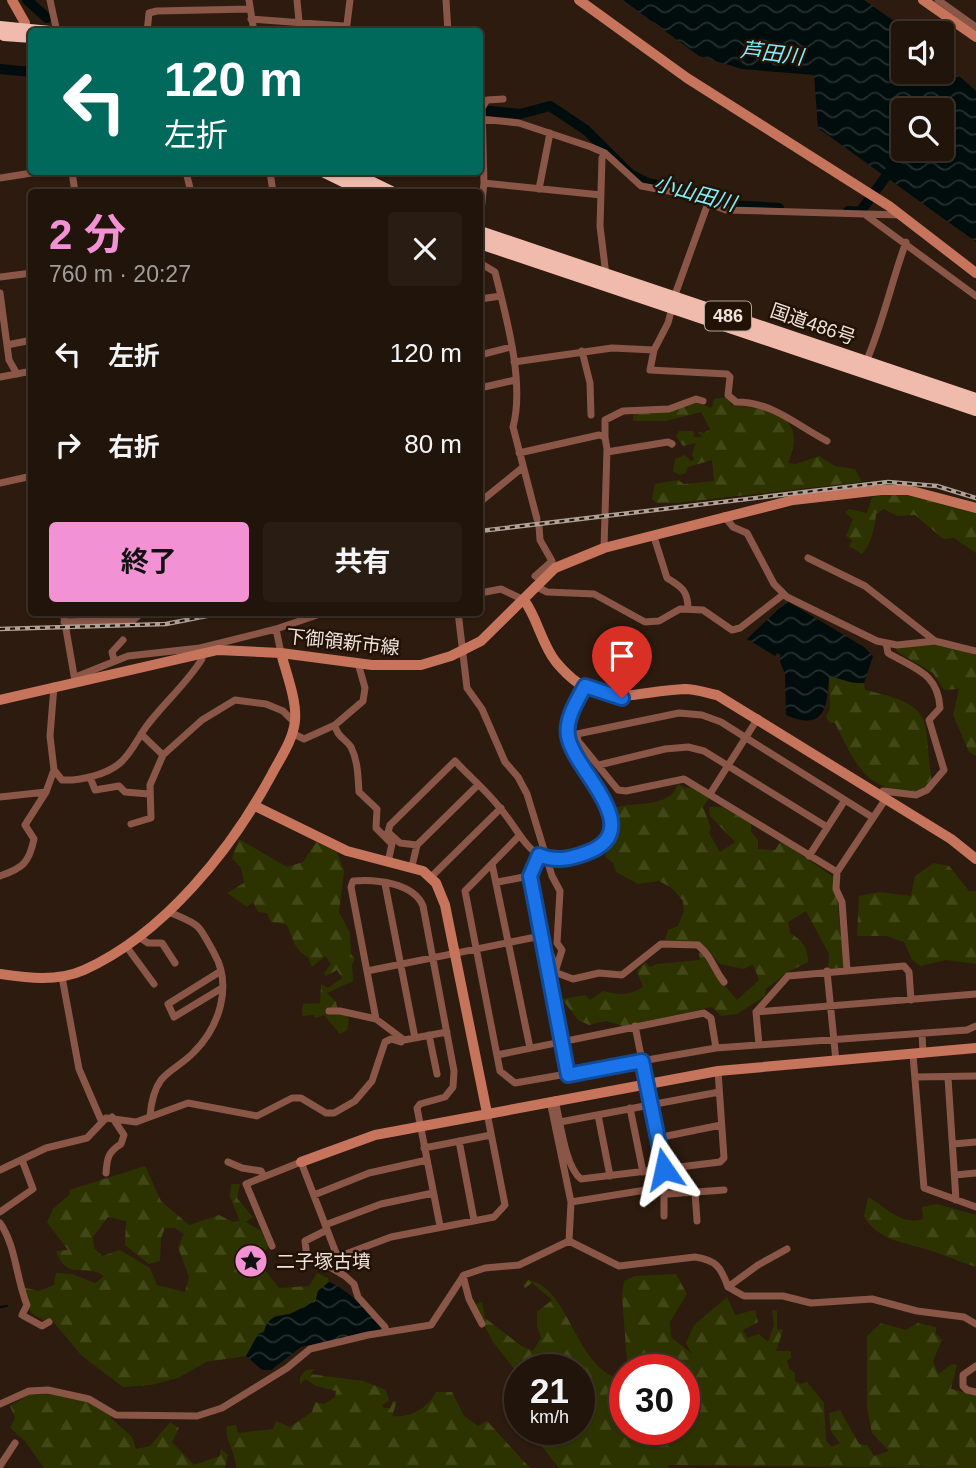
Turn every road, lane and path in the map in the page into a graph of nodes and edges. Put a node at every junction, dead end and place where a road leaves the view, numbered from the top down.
1 (12, 0) edge
2 (50, 0) edge
3 (297, 0) edge
4 (350, 0) edge
5 (446, 0) edge
6 (579, 0) edge
7 (923, 0) edge
8 (938, 0) edge
9 (249, 4) edge
10 (251, 19) junction
11 (300, 21) junction
12 (0, 27) edge
13 (976, 27) edge
14 (56, 28) edge
15 (147, 28) edge
16 (253, 28) edge
17 (300, 28) edge
18 (339, 28) edge
19 (345, 28) edge
20 (448, 28) edge
21 (27, 33) edge
22 (0, 35) edge
23 (976, 37) edge
24 (503, 99) dead end
25 (483, 112) edge
26 (483, 115) edge
27 (550, 133) junction
28 (483, 149) edge
29 (605, 153) junction
30 (28, 174) edge
31 (332, 175) edge
32 (356, 175) edge
33 (0, 178) edge
34 (484, 183) junction
35 (360, 189) edge
36 (385, 189) edge
37 (538, 189) junction
38 (483, 192) edge
39 (601, 195) junction
40 (708, 206) junction
41 (901, 215) junction
42 (867, 216) junction
43 (483, 233) edge
44 (906, 242) junction
45 (483, 244) edge
46 (483, 265) edge
47 (976, 273) edge
48 (28, 274) edge
49 (606, 275) junction
50 (0, 277) edge
51 (0, 293) edge
52 (501, 296) junction
53 (976, 296) edge
54 (483, 299) edge
55 (674, 303) junction
56 (28, 341) edge
57 (7, 345) junction
58 (511, 347) junction
59 (582, 351) junction
60 (654, 351) junction
61 (483, 354) edge
62 (514, 362) junction
63 (866, 362) junction
64 (28, 372) edge
65 (17, 374) junction
66 (0, 377) edge
67 (515, 380) junction
68 (483, 387) edge
69 (976, 399) edge
70 (703, 401) dead end
71 (976, 410) edge
72 (591, 415) dead end
73 (605, 437) junction
74 (827, 441) dead end
75 (672, 444) dead end
76 (607, 452) junction
77 (519, 453) junction
78 (522, 467) junction
79 (28, 477) edge
80 (0, 483) edge
81 (483, 500) edge
82 (976, 508) edge
83 (724, 516) junction
84 (654, 537) junction
85 (604, 548) junction
86 (808, 558) dead end
87 (538, 582) junction
88 (483, 592) edge
89 (784, 594) junction
90 (524, 600) junction
91 (688, 609) junction
92 (63, 616) edge
93 (138, 616) edge
94 (314, 616) edge
95 (459, 616) edge
96 (64, 622) junction
97 (276, 629) junction
98 (123, 640) dead end
99 (935, 641) junction
100 (886, 643) junction
101 (464, 649) junction
102 (200, 650) junction
103 (976, 651) edge
104 (281, 653) junction
105 (114, 660) junction
106 (358, 663) junction
107 (75, 681) junction
108 (54, 686) junction
109 (585, 686) junction
110 (0, 700) edge
111 (758, 719) junction
112 (294, 722) junction
113 (335, 725) junction
114 (292, 733) junction
115 (141, 734) junction
116 (746, 737) junction
117 (163, 755) junction
118 (599, 765) junction
119 (728, 766) junction
120 (54, 770) junction
121 (90, 777) junction
122 (478, 785) junction
123 (46, 792) junction
124 (149, 794) junction
125 (710, 794) junction
126 (0, 796) edge
127 (884, 797) junction
128 (845, 800) junction
129 (255, 806) junction
130 (501, 808) junction
131 (872, 817) junction
132 (131, 824) dead end
133 (827, 827) junction
134 (518, 837) junction
135 (418, 845) junction
136 (809, 856) junction
137 (543, 857) junction
138 (976, 859) edge
139 (388, 862) junction
140 (492, 864) junction
141 (412, 866) junction
142 (837, 872) junction
143 (0, 876) edge
144 (530, 876) junction
145 (431, 877) junction
146 (498, 882) junction
147 (385, 884) junction
148 (169, 912) junction
149 (541, 936) junction
150 (139, 937) junction
151 (509, 942) junction
152 (126, 946) junction
153 (476, 949) junction
154 (544, 950) junction
155 (455, 953) junction
156 (432, 958) junction
157 (175, 963) dead end
158 (400, 964) junction
159 (556, 969) junction
160 (847, 970) junction
161 (221, 971) junction
162 (367, 971) junction
163 (827, 971) junction
164 (0, 974) edge
165 (62, 977) junction
166 (724, 982) dead end
167 (154, 984) dead end
168 (222, 988) junction
169 (976, 994) edge
170 (911, 1000) junction
171 (831, 1006) junction
172 (329, 1011) dead end
173 (756, 1012) junction
174 (376, 1019) junction
175 (635, 1026) junction
176 (976, 1026) edge
177 (447, 1031) junction
178 (922, 1033) junction
179 (429, 1035) junction
180 (415, 1038) junction
181 (404, 1040) junction
182 (834, 1040) junction
183 (561, 1042) junction
184 (759, 1045) junction
185 (530, 1048) junction
186 (716, 1048) junction
187 (976, 1048) edge
188 (918, 1054) junction
189 (497, 1055) junction
190 (642, 1061) junction
191 (836, 1061) junction
192 (718, 1071) junction
193 (438, 1074) dead end
194 (568, 1075) junction
195 (976, 1076) edge
196 (915, 1077) junction
197 (948, 1078) junction
198 (646, 1084) junction
199 (719, 1092) junction
200 (552, 1101) junction
201 (650, 1104) junction
202 (630, 1108) junction
203 (487, 1113) junction
204 (597, 1115) junction
205 (150, 1116) junction
206 (112, 1117) junction
207 (101, 1120) junction
208 (560, 1122) junction
209 (721, 1125) junction
210 (420, 1126) junction
211 (491, 1135) junction
212 (657, 1138) junction
213 (459, 1141) junction
214 (976, 1142) edge
215 (953, 1144) junction
216 (425, 1148) junction
217 (22, 1160) junction
218 (427, 1160) junction
219 (228, 1162) dead end
220 (301, 1162) junction
221 (664, 1169) junction
222 (0, 1170) edge
223 (106, 1172) dead end
224 (643, 1172) junction
225 (976, 1173) edge
226 (955, 1175) junction
227 (264, 1176) junction
228 (610, 1176) junction
229 (724, 1190) dead end
230 (695, 1192) junction
231 (433, 1193) junction
232 (664, 1193) junction
233 (314, 1195) junction
234 (956, 1200) junction
235 (571, 1202) junction
236 (976, 1207) edge
237 (0, 1212) edge
238 (664, 1216) dead end
239 (474, 1220) junction
240 (697, 1221) dead end
241 (0, 1223) edge
242 (440, 1226) junction
243 (326, 1228) junction
244 (569, 1241) junction
245 (272, 1245) dead end
246 (787, 1249) dead end
247 (463, 1276) junction
248 (728, 1287) junction
249 (49, 1322) dead end
250 (482, 1324) dead end
251 (976, 1324) edge
252 (386, 1332) junction
253 (976, 1366) edge
254 (976, 1392) edge
255 (0, 1404) edge
256 (15, 1443) dead end
257 (0, 1466) edge

1 - 21 street
2 - 14 street
3 - 11 street
4 - 19 street
5 - 20 street
6 - 41 street
7 - 23 street
8 - 13 street
9 - 10 street
9 - 15 street
10 - 11 street
10 - 16 street
11 - 17 street
11 - 18 street
12 - 21 highway
21 - 22 highway
24 - 25 street
26 - 27 street
27 - 29 street
27 - 37 street
28 - 34 street
29 - 39 street
29 - 40 street
30 - 33 street
31 - 35 highway
32 - 36 highway
34 - 37 street
34 - 38 street
37 - 39 street
39 - 49 street
40 - 42 street
40 - 55 street
41 - 42 street
41 - 47 street
42 - 44 street
43 - 49 highway, 国道486号 / 486
44 - 53 street
44 - 63 street
45 - 55 highway, 国道486号 / 486
46 - 52 street
48 - 50 street
49 - 55 highway, 国道486号 / 486
51 - 57 street
52 - 54 street
52 - 58 street
55 - 60 street
55 - 63 highway, 国道486号 / 486
55 - 71 highway, 国道486号 / 486
56 - 57 street
57 - 65 street
58 - 61 street
58 - 62 street
59 - 60 street
59 - 62 street
59 - 72 street
60 - 74 street
62 - 67 street
63 - 69 highway, 国道486号 / 486
64 - 65 street
65 - 66 street
67 - 68 street
67 - 77 street
70 - 73 street
73 - 76 street
73 - 77 street
75 - 76 street
76 - 85 street
77 - 78 street
78 - 81 street
78 - 87 street
79 - 80 street
82 - 83 street, 下御領新市線
83 - 84 street, 下御領新市線
83 - 89 street
84 - 85 street, 下御領新市線
84 - 91 street
85 - 87 street, 下御領新市線
86 - 99 street
87 - 90 street, 下御領新市線
87 - 91 street
88 - 90 street
89 - 91 street
89 - 100 street
90 - 101 street, 下御領新市線
90 - 109 street
92 - 96 street
93 - 96 street
94 - 97 street
95 - 101 street
96 - 107 street
97 - 102 street
97 - 104 street
98 - 105 street
99 - 100 street
99 - 103 street
100 - 127 street
101 - 106 street, 下御領新市線
101 - 137 street
102 - 104 street, 下御領新市線
102 - 105 street
102 - 107 street, 下御領新市線
102 - 115 street
104 - 106 street, 下御領新市線
104 - 112 street
105 - 107 street
106 - 113 street
107 - 108 street, 下御領新市線
108 - 110 street, 下御領新市線
108 - 120 street
109 - 111 street
109 - 137 street
111 - 116 street
111 - 127 street
112 - 114 street
112 - 117 street
113 - 114 street
113 - 139 street
114 - 129 street
115 - 117 street
115 - 121 street
116 - 118 street
116 - 119 street
116 - 128 street
117 - 124 street
118 - 119 street
118 - 125 street
119 - 125 street
119 - 133 street
120 - 121 street
120 - 123 street
121 - 124 street
122 - 130 street
122 - 135 street
122 - 135 street
123 - 126 street
123 - 143 street
124 - 132 street
125 - 136 street
127 - 131 street
127 - 138 street
128 - 131 street
128 - 133 street
129 - 139 street
129 - 148 street
130 - 134 street
130 - 145 street
131 - 142 street
133 - 136 street
134 - 137 street
134 - 140 street
135 - 141 street
136 - 142 street
137 - 144 street
137 - 159 street
139 - 141 street
140 - 146 street
140 - 153 street
141 - 145 street
142 - 160 street
144 - 146 street
144 - 149 street
145 - 155 street
146 - 151 street
147 - 156 street
147 - 158 street
147 - 162 street
148 - 150 street
148 - 161 street
149 - 151 street
149 - 154 street
150 - 152 street
150 - 157 street
151 - 153 street
151 - 185 street
152 - 165 street
152 - 167 street
153 - 155 street
153 - 189 street
154 - 159 street
154 - 183 street
155 - 156 street
155 - 203 street
156 - 158 street
156 - 177 street
158 - 162 street
158 - 180 street
159 - 166 street
160 - 163 street
160 - 170 street
161 - 168 street
161 - 168 street
162 - 174 street
163 - 171 street
163 - 173 street
164 - 165 street
165 - 207 street
168 - 205 street
169 - 170 street
170 - 171 street
171 - 173 street
171 - 182 street
172 - 174 street
173 - 184 street
174 - 181 street
175 - 183 street
175 - 186 street
175 - 190 street
176 - 178 street
177 - 179 street
177 - 210 street
178 - 182 street
178 - 188 street
179 - 180 street
179 - 193 street
180 - 181 street
181 - 205 street
182 - 184 street
182 - 191 street
183 - 185 street
183 - 194 street
184 - 186 street
185 - 189 street
186 - 190 street
187 - 188 street
188 - 191 street
188 - 196 street
189 - 194 street
190 - 194 street
190 - 198 street
191 - 192 street
192 - 198 street
192 - 199 street
195 - 197 street
196 - 197 street
196 - 234 street
197 - 215 street
198 - 200 street
198 - 201 street
199 - 201 street
199 - 209 street
200 - 203 street
200 - 208 street
200 - 235 street
201 - 202 street
201 - 212 street
202 - 204 street
202 - 224 street
203 - 210 street
203 - 211 street
204 - 208 street
204 - 228 street
205 - 206 street
206 - 207 street
206 - 223 street
207 - 217 street
208 - 228 street
209 - 212 street
209 - 221 street
210 - 216 street
210 - 220 street
211 - 213 street
211 - 239 street
212 - 221 street
213 - 216 street
213 - 239 street
214 - 215 street
215 - 226 street
216 - 218 street
217 - 222 street
217 - 237 street
218 - 231 street
218 - 233 street
219 - 227 street
220 - 227 street
220 - 233 street
221 - 224 street
224 - 228 street
225 - 226 street
226 - 234 street
227 - 245 street
229 - 230 street
230 - 232 street
230 - 240 street
231 - 242 street
231 - 243 street
232 - 235 street
232 - 238 street
233 - 243 street
234 - 236 street
235 - 244 street
239 - 242 street
241 - 249 street
242 - 243 street
243 - 252 street
244 - 247 street
244 - 248 street
246 - 248 street
247 - 250 street
247 - 252 street
248 - 251 street
252 - 255 street
253 - 254 street
256 - 257 street

